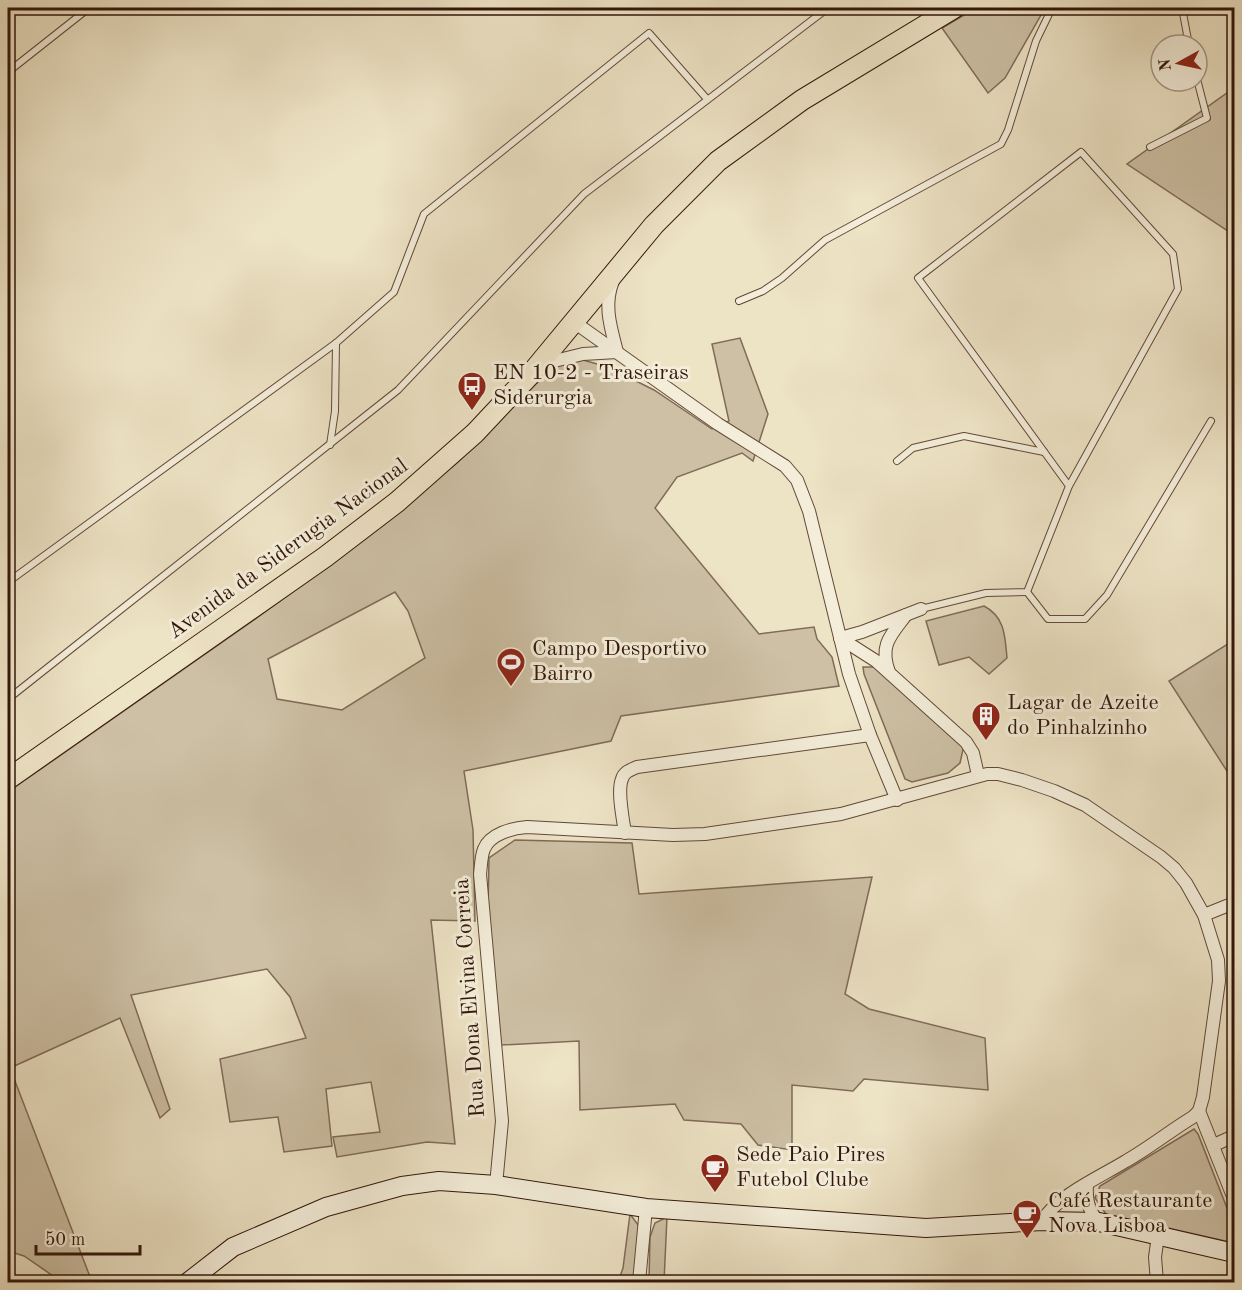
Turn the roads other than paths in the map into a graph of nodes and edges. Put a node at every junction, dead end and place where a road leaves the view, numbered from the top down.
1 (89, 8) edge
2 (828, 8) edge
3 (954, 8) edge
4 (1052, 8) edge
5 (1182, 8) edge
6 (1187, 33) edge
7 (8, 72) edge
8 (1201, 93) edge
9 (707, 99) junction
10 (1150, 147) dead end
11 (618, 269) junction
12 (739, 301) dead end
13 (574, 322) junction
14 (336, 343) junction
15 (617, 352) junction
16 (538, 365) junction
17 (1211, 421) dead end
18 (330, 446) junction
19 (1045, 452) junction
20 (897, 461) dead end
21 (1069, 486) junction
22 (8, 582) edge
23 (1027, 592) junction
24 (921, 609) joint
25 (906, 615) junction
26 (840, 638) junction
27 (871, 657) junction
28 (889, 672) junction
29 (849, 674) junction
30 (8, 699) edge
31 (870, 735) junction
32 (978, 776) junction
33 (8, 779) edge
34 (897, 800) junction
35 (625, 833) junction
36 (1234, 903) edge
37 (1204, 915) junction
38 (1199, 1111) junction
39 (1234, 1136) edge
40 (1214, 1145) junction
41 (1087, 1184) junction
42 (496, 1185) junction
43 (1234, 1199) edge
44 (646, 1208) junction
45 (1042, 1221) junction
46 (1099, 1222) junction
47 (1158, 1236) junction
48 (1234, 1253) edge
49 (188, 1282) edge
50 (639, 1282) edge
51 (1157, 1282) edge

1 - 7 lane
2 - 9 lane
3 - 11 main road, Avenida da Siderugia Nacional
4 - 12 lane
5 - 6 lane
8 - 10 lane
9 - 14 lane
9 - 18 lane
11 - 13 main road, Avenida da Siderugia Nacional
11 - 15 street
13 - 15 street
13 - 16 main road, Avenida da Siderugia Nacional
14 - 18 lane
14 - 22 lane
15 - 16 street
15 - 26 street
16 - 33 main road, Avenida da Siderugia Nacional
17 - 23 lane
18 - 30 lane
19 - 20 lane
19 - 21 lane
19 - 21 lane
21 - 23 lane
23 - 24 lane
24 - 25 street
25 - 26 street
25 - 28 street
26 - 27 street
26 - 29 street
27 - 28 street
27 - 29 street
28 - 32 street
29 - 31 street
31 - 34 street
31 - 35 street
32 - 34 street, Rua Dona Elvina Correia
32 - 37 street, Rua Dona Elvina Correia
34 - 35 street, Rua Dona Elvina Correia
35 - 42 street, Rua Dona Elvina Correia
36 - 37 street
37 - 38 street, Rua Dona Elvina Correia
38 - 40 street
38 - 41 street
39 - 40 street
40 - 43 street
41 - 45 street
41 - 46 street
42 - 44 street
42 - 49 street
44 - 45 street
44 - 50 street
45 - 46 street
46 - 47 street
47 - 48 street
47 - 51 street

